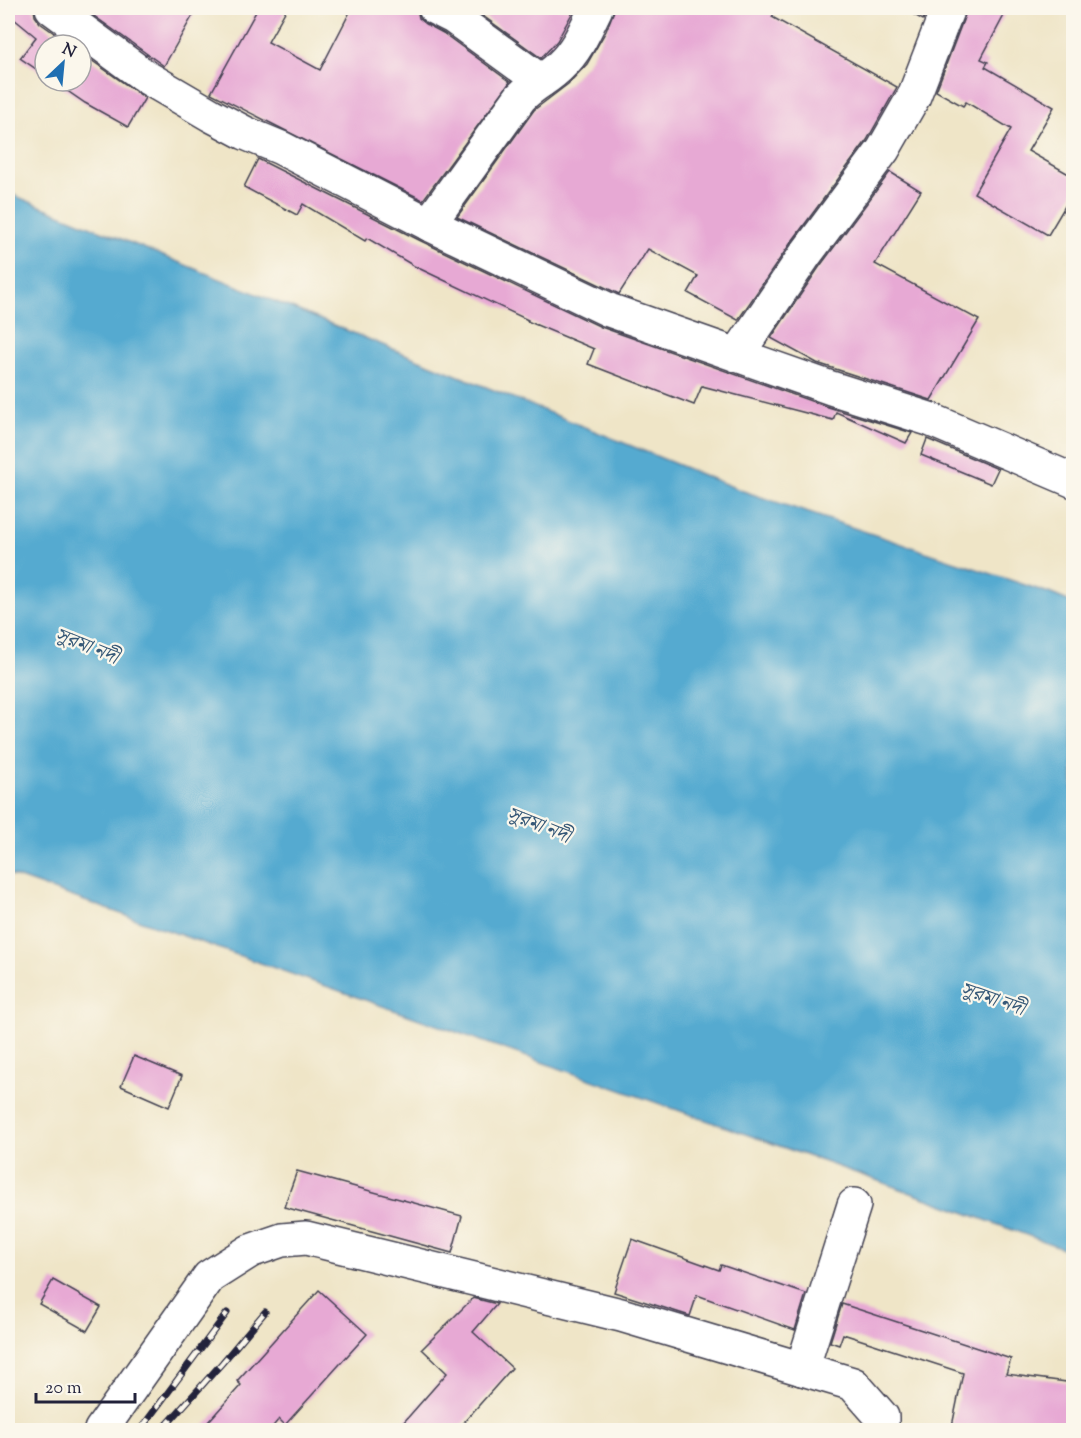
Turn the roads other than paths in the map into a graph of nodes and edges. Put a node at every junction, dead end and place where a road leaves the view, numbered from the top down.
1 (52, 8) edge
2 (435, 8) edge
3 (596, 8) edge
4 (948, 8) edge
5 (541, 81) junction
6 (429, 224) junction
7 (737, 355) junction
8 (1074, 481) edge
9 (854, 1205) dead end
10 (802, 1369) junction
11 (101, 1431) edge
12 (882, 1431) edge

1 - 6 street
2 - 5 street
3 - 5 street
4 - 7 street
5 - 6 street
6 - 7 street
7 - 8 street
9 - 10 street
10 - 11 street
10 - 12 street

